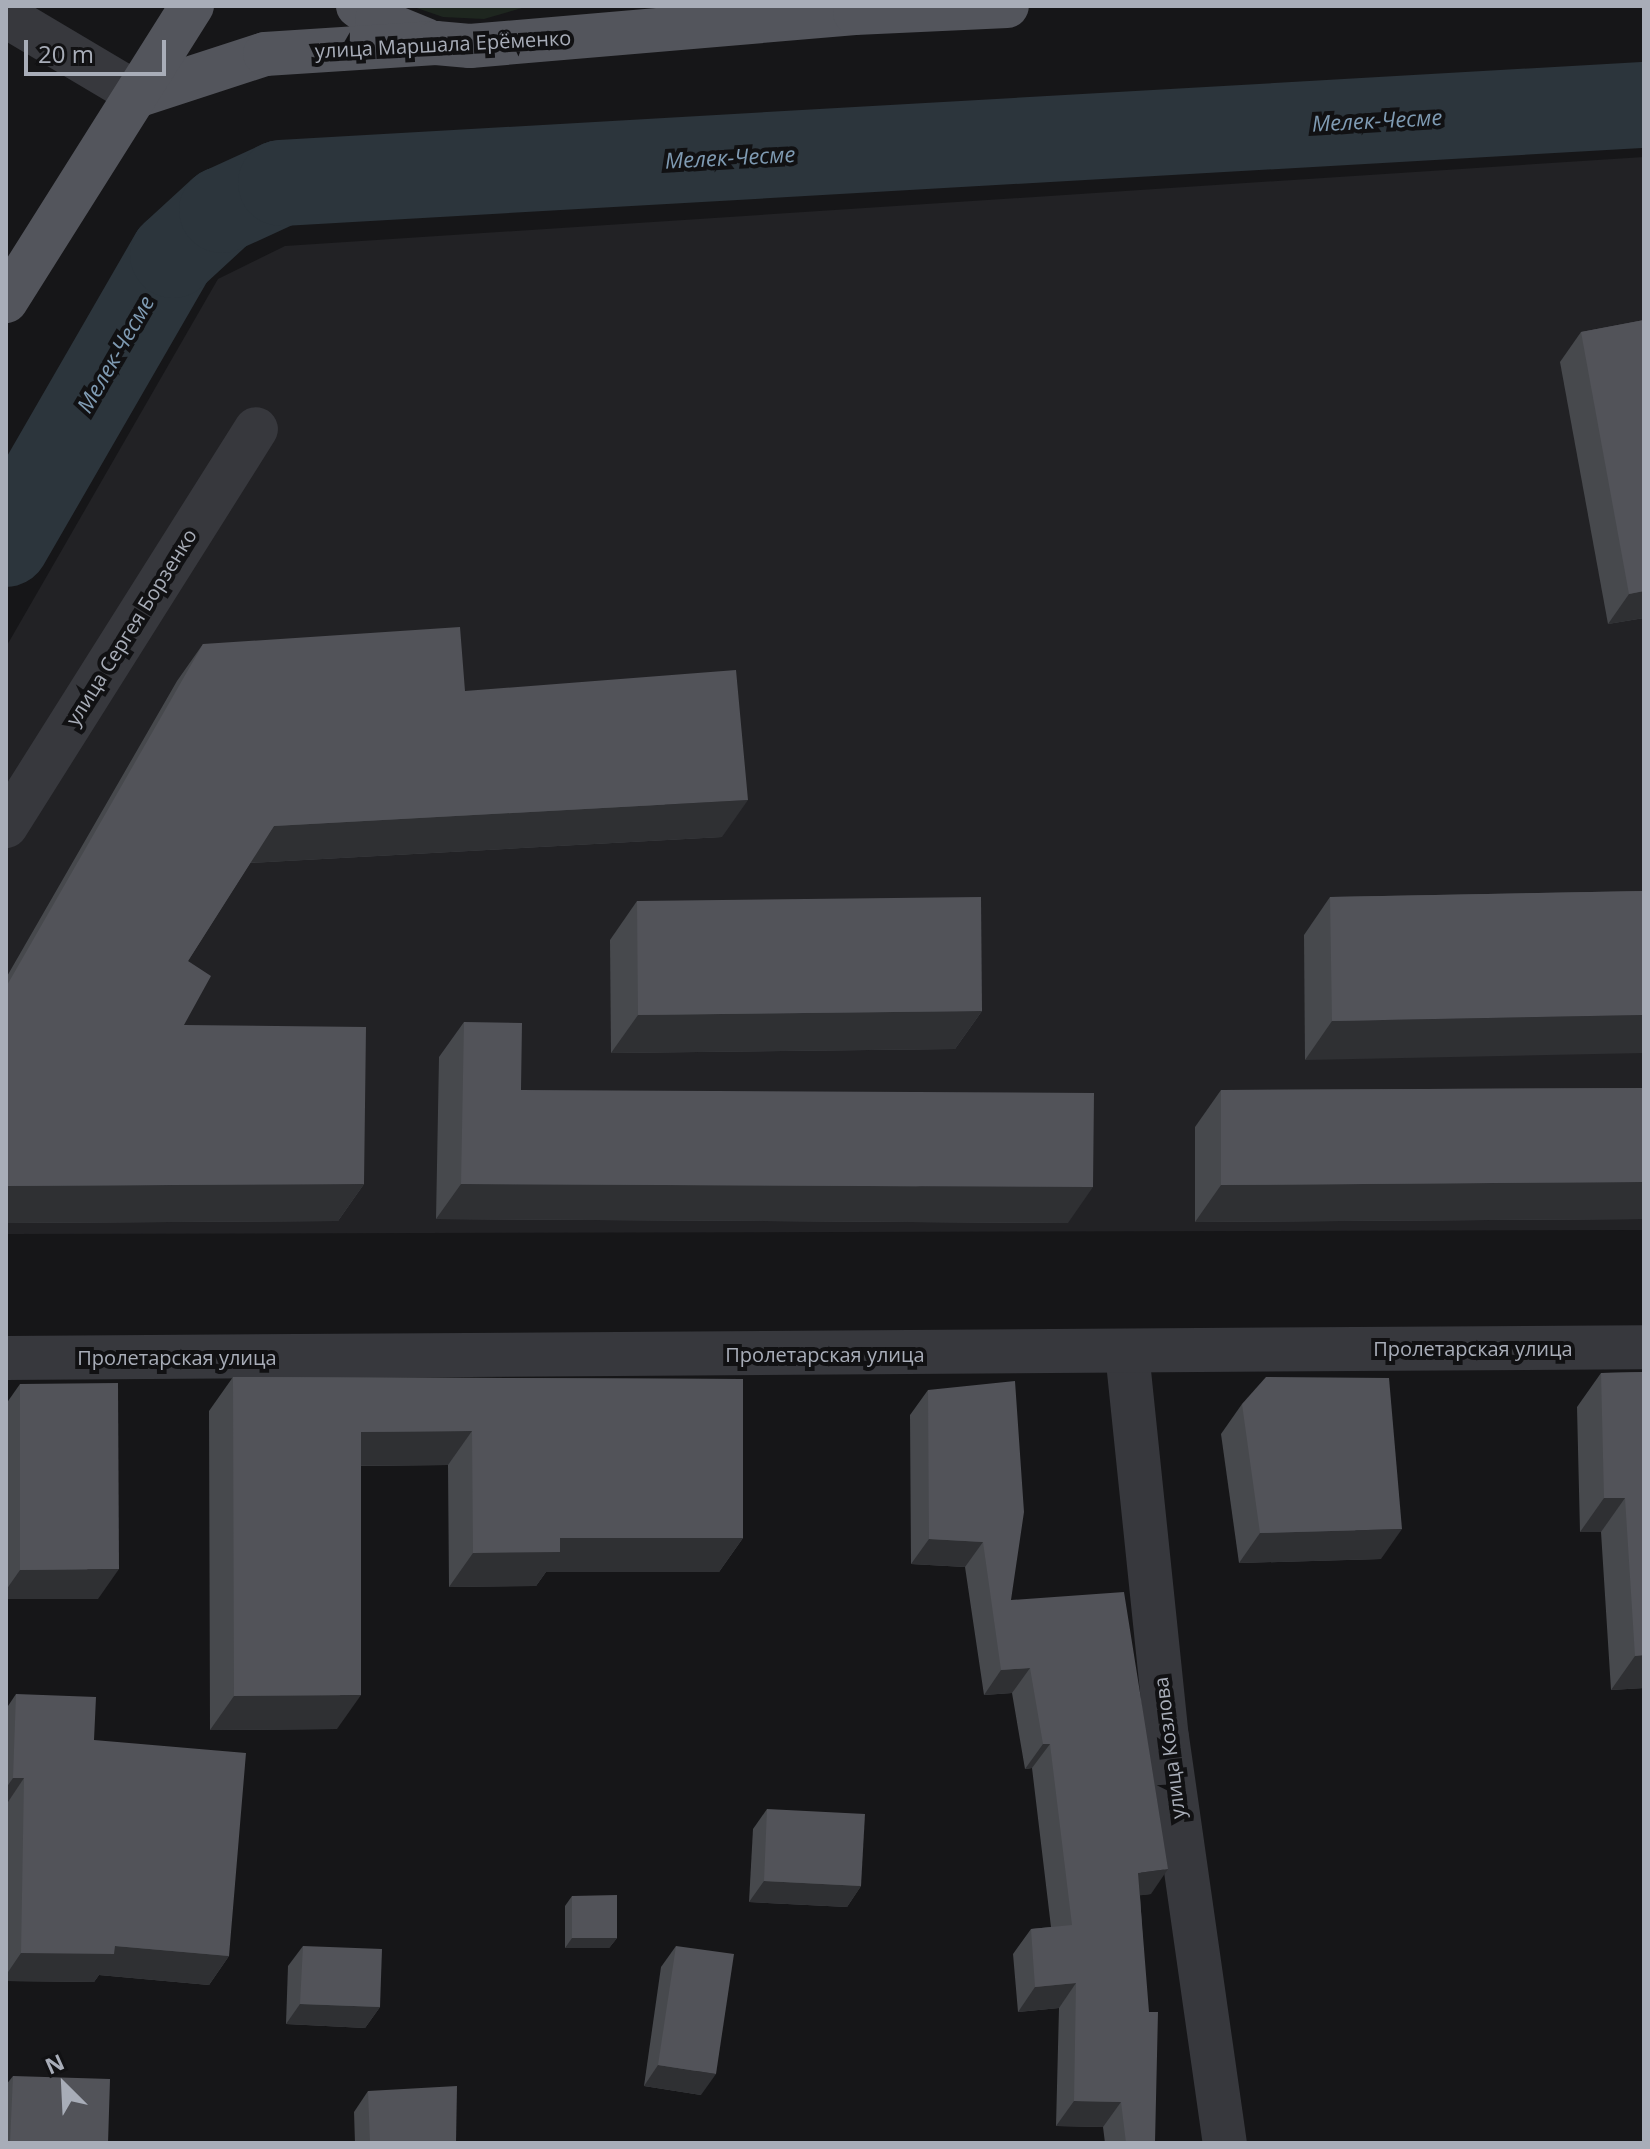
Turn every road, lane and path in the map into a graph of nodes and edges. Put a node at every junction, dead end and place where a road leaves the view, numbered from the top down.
1 (192, 6) edge
2 (358, 6) edge
3 (575, 6) edge
4 (1007, 6) edge
5 (935, 7) edge
6 (840, 10) edge
7 (6, 16) edge
8 (505, 42) junction
9 (436, 43) junction
10 (139, 95) junction
11 (6, 301) edge
12 (256, 429) dead end
13 (6, 826) edge
14 (1644, 1347) edge
15 (1127, 1352) junction
16 (6, 1358) edge
17 (1225, 2143) edge

1 - 10 main road
2 - 9 main road
3 - 8 main road
4 - 5 main road, улица Маршала Ерёменко
5 - 6 main road, улица Маршала Ерёменко
6 - 8 main road, улица Маршала Ерёменко
7 - 10 street
8 - 9 main road, улица Маршала Ерёменко
9 - 10 main road, улица Маршала Ерёменко
10 - 11 main road
12 - 13 street, улица Сергея Борзенко
14 - 15 street, Пролетарская улица
15 - 16 street, Пролетарская улица
15 - 17 street, улица Козлова

